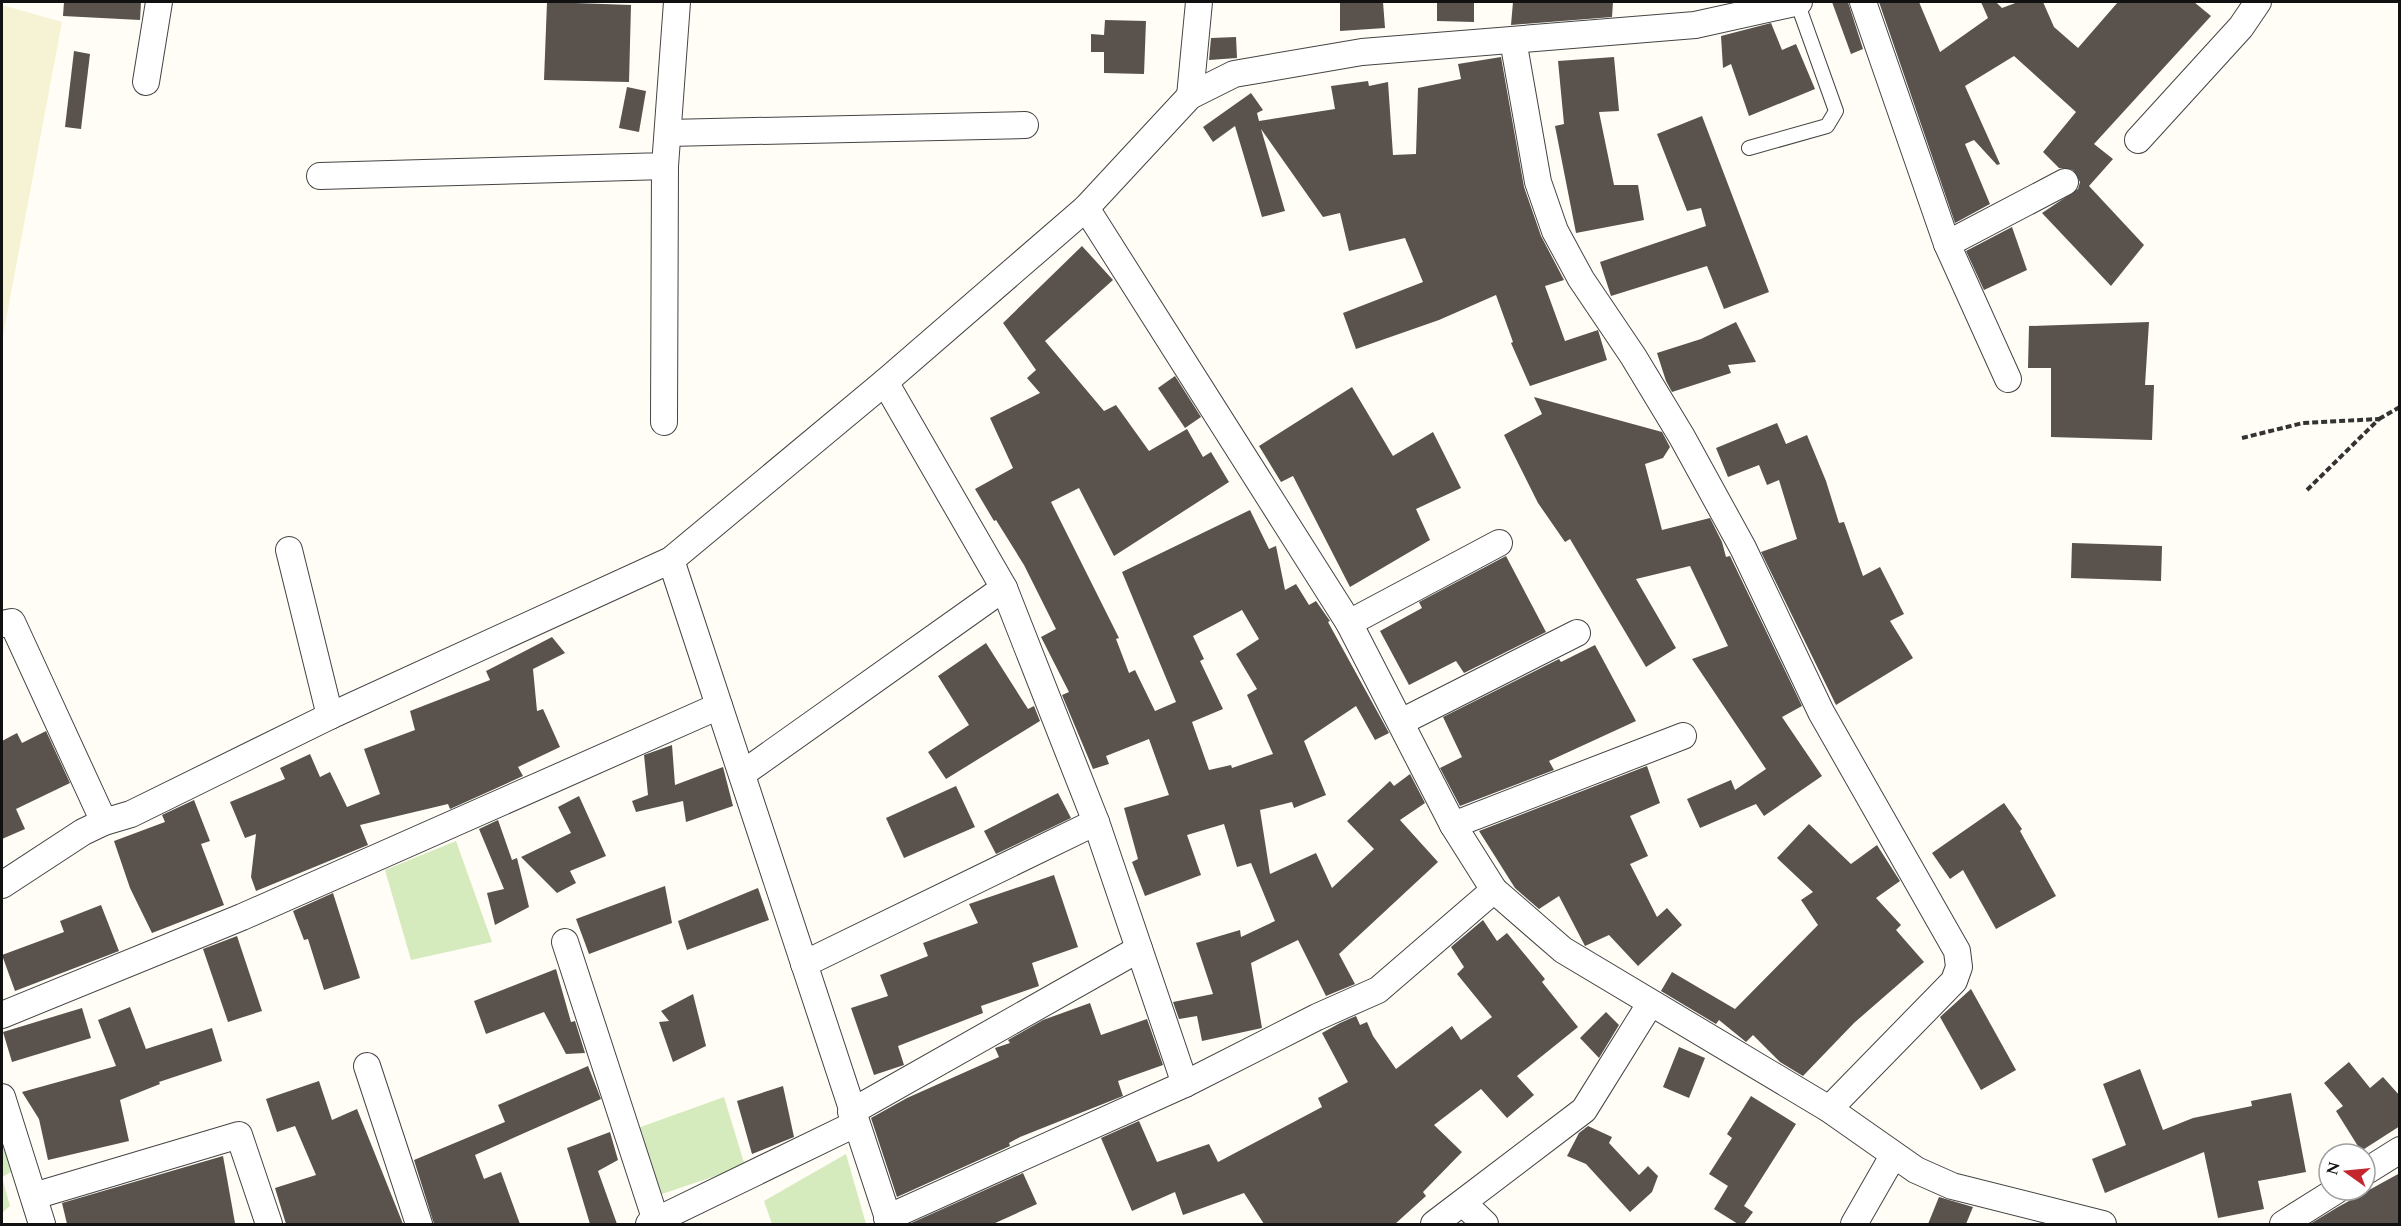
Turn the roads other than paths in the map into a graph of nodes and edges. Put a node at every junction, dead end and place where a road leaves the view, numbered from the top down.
1 (159, 2) edge
2 (676, 2) edge
3 (1199, 2) edge
4 (1798, 2) edge
5 (1863, 2) edge
6 (2258, 2) edge
7 (1513, 40) junction
8 (146, 82) dead end
9 (1190, 96) junction
10 (1025, 125) dead end
11 (668, 133) junction
12 (2138, 140) dead end
13 (1749, 148) dead end
14 (665, 166) junction
15 (320, 176) dead end
16 (2065, 182) dead end
17 (1086, 208) junction
18 (1947, 243) junction
19 (2008, 380) dead end
20 (885, 382) junction
21 (664, 422) dead end
22 (1499, 543) dead end
23 (289, 550) dead end
24 (671, 560) junction
25 (1004, 588) junction
26 (1349, 623) junction
27 (2, 624) edge
28 (1577, 633) dead end
29 (719, 706) junction
30 (330, 716) junction
31 (1401, 722) junction
32 (1683, 736) dead end
33 (741, 774) junction
34 (104, 822) junction
35 (1096, 822) junction
36 (1452, 825) junction
37 (2, 885) edge
38 (1494, 890) junction
39 (565, 942) dead end
40 (1139, 950) junction
41 (804, 964) junction
42 (1650, 1004) junction
43 (2, 1015) edge
44 (367, 1065) dead end
45 (1185, 1084) junction
46 (2, 1097) edge
47 (1829, 1109) junction
48 (853, 1118) junction
49 (2400, 1150) edge
50 (1893, 1156) junction
51 (2377, 1164) edge
52 (34, 1196) junction
53 (2318, 1202) edge
54 (1463, 1203) junction
55 (888, 1221) edge
56 (652, 1223) edge
57 (42, 1224) edge
58 (269, 1224) edge
59 (419, 1224) edge
60 (1434, 1224) edge
61 (1485, 1224) edge
62 (1854, 1224) edge
63 (2103, 1224) edge
64 (2283, 1224) edge

1 - 8 street
2 - 11 street
3 - 9 street
4 - 7 street
4 - 13 lane
5 - 18 street
6 - 12 street
7 - 9 street
7 - 47 street
9 - 17 street
10 - 11 street
11 - 14 street
14 - 15 street
14 - 21 street
16 - 18 street
17 - 20 street
17 - 26 street
18 - 19 street
20 - 24 street
20 - 25 street
22 - 26 street
23 - 30 street
24 - 29 street
24 - 30 street
25 - 33 street
25 - 35 street
26 - 31 street
27 - 34 street
28 - 31 street
29 - 33 street
29 - 43 street
30 - 34 street
31 - 36 street
32 - 36 street
33 - 41 street
34 - 37 street
35 - 40 street
35 - 41 street
36 - 38 street
38 - 42 street
38 - 45 street
39 - 56 street
40 - 45 street
40 - 48 street
41 - 48 street
42 - 47 street
42 - 54 street
44 - 59 street
45 - 55 street
46 - 52 street
47 - 50 street
48 - 55 street
48 - 56 street
49 - 51 street
50 - 62 street
50 - 63 street
52 - 57 street
52 - 58 street
53 - 64 street
54 - 60 street
54 - 61 street

